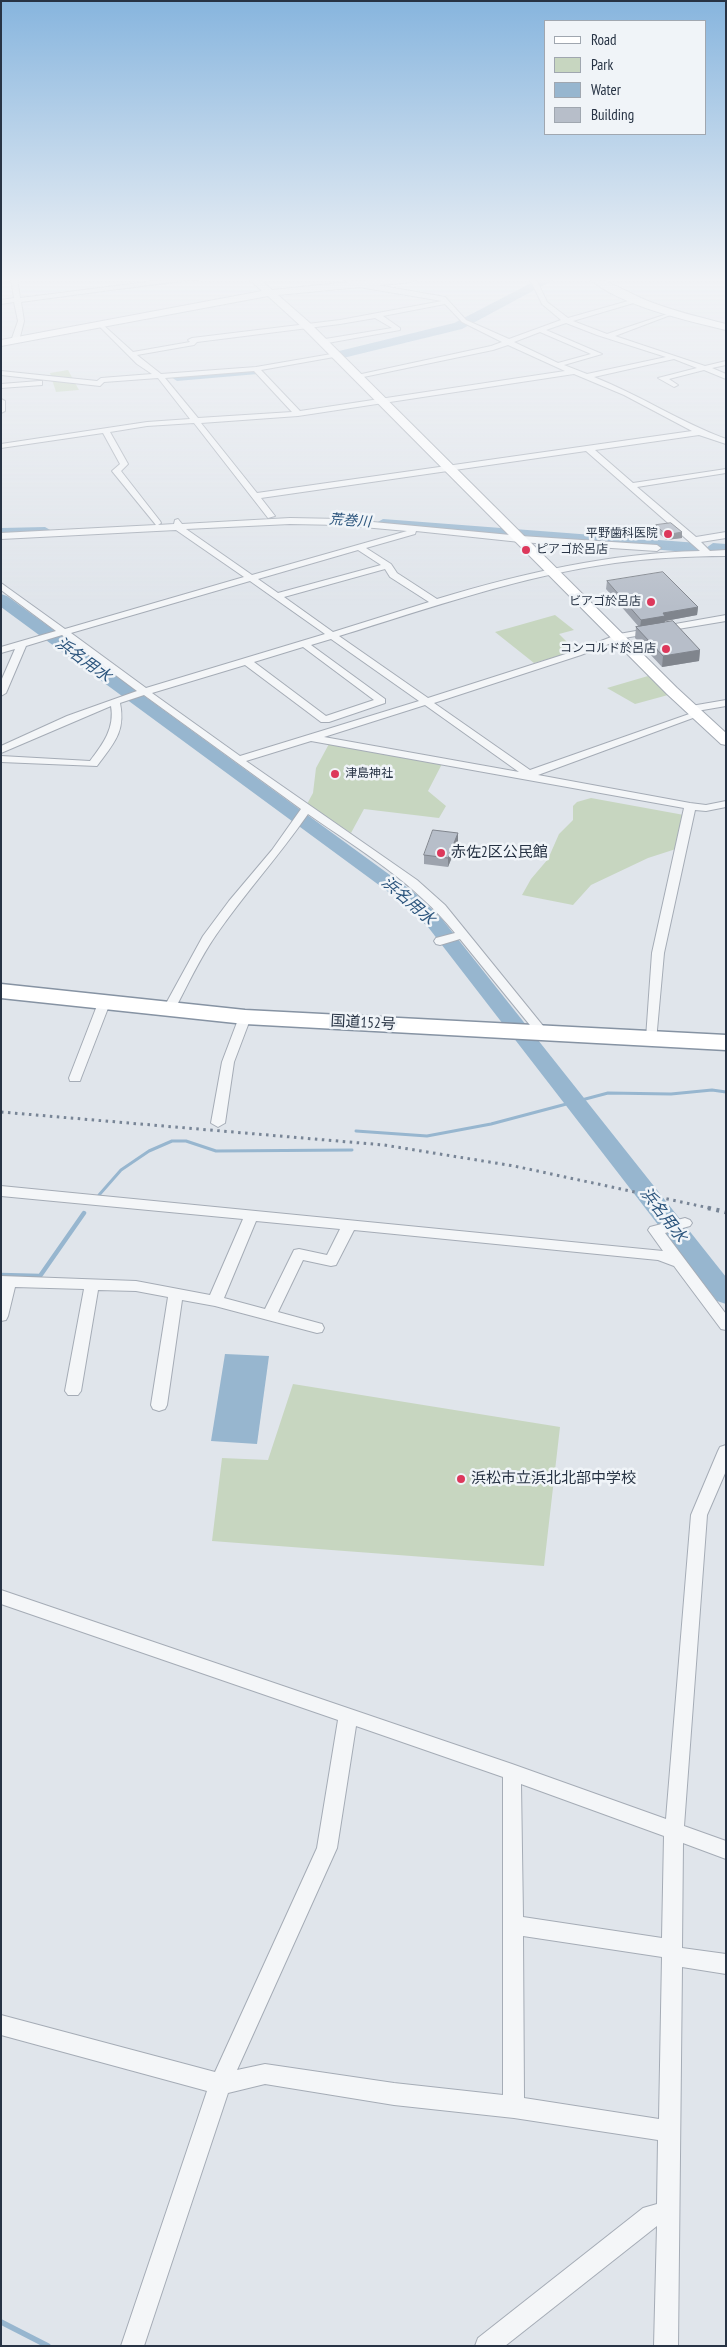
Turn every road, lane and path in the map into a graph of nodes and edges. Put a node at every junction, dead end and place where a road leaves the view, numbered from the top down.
1 (170, 389) edge
2 (274, 389) edge
3 (369, 389) edge
4 (459, 389) edge
5 (616, 389) edge
6 (380, 400) junction
7 (1, 401) edge
8 (1, 411) edge
9 (298, 414) junction
10 (196, 422) junction
11 (106, 431) junction
12 (700, 432) junction
13 (726, 442) edge
14 (1, 446) edge
15 (588, 448) junction
16 (449, 469) junction
17 (726, 471) edge
18 (633, 485) junction
19 (256, 496) junction
20 (271, 516) junction
21 (157, 523) junction
22 (178, 524) junction
23 (419, 529) junction
24 (1, 530) edge
25 (726, 535) edge
26 (1, 536) edge
27 (516, 536) junction
28 (696, 540) junction
29 (359, 547) junction
30 (697, 552) junction
31 (707, 552) junction
32 (726, 553) edge
33 (388, 566) junction
34 (551, 570) junction
35 (250, 578) junction
36 (1, 586) edge
37 (277, 596) junction
38 (437, 604) junction
39 (726, 618) edge
40 (60, 631) junction
41 (331, 636) junction
42 (619, 638) junction
43 (22, 644) junction
44 (304, 644) junction
45 (1, 650) edge
46 (247, 662) junction
47 (1, 693) edge
48 (144, 693) junction
49 (426, 702) junction
50 (115, 703) junction
51 (726, 703) edge
52 (694, 712) junction
53 (310, 738) junction
54 (726, 741) edge
55 (1, 750) edge
56 (1, 759) edge
57 (238, 760) junction
58 (532, 776) junction
59 (726, 804) edge
60 (690, 806) junction
61 (302, 815) junction
62 (459, 934) junction
63 (440, 941) dead end
64 (1, 991) edge
65 (104, 1003) junction
66 (169, 1009) junction
67 (245, 1017) junction
68 (536, 1032) junction
69 (652, 1038) junction
70 (726, 1043) edge
71 (75, 1078) dead end
72 (218, 1123) dead end
73 (1, 1191) edge
74 (251, 1216) junction
75 (685, 1223) dead end
76 (349, 1226) junction
77 (678, 1262) junction
78 (5, 1281) edge
79 (92, 1284) junction
80 (176, 1293) junction
81 (215, 1302) junction
82 (269, 1315) junction
83 (1, 1316) edge
84 (726, 1325) edge
85 (317, 1328) dead end
86 (73, 1391) dead end
87 (160, 1405) dead end
88 (726, 1451) edge
89 (1, 1597) edge
90 (348, 1717) junction
91 (512, 1772) junction
92 (674, 1832) junction
93 (726, 1850) edge
94 (512, 1926) junction
95 (672, 1952) junction
96 (726, 1964) edge
97 (1, 2025) edge
98 (220, 2084) junction
99 (514, 2107) junction
100 (669, 2131) junction
101 (667, 2213) junction
102 (132, 2346) edge
103 (486, 2346) edge
104 (666, 2346) edge

1 - 10 street
2 - 9 street
3 - 6 street
4 - 6 street
5 - 12 street
6 - 9 street
6 - 16 street
7 - 8 street
9 - 10 street
10 - 11 street
10 - 19 street
11 - 14 street
11 - 21 street
12 - 13 street
12 - 15 street
15 - 16 street
15 - 18 street
16 - 19 street
16 - 27 street
17 - 18 street
18 - 28 street
19 - 20 street
20 - 22 street
20 - 27 street
21 - 22 street
21 - 24 street
22 - 23 street
22 - 26 street
22 - 35 street
23 - 27 street
23 - 29 street
25 - 28 street
27 - 30 street
27 - 34 street
28 - 31 street
29 - 33 street
29 - 35 street
30 - 31 street
30 - 34 street
31 - 32 street
33 - 37 street
33 - 38 street
34 - 38 street
34 - 42 street
35 - 37 street
35 - 40 street
36 - 40 street
37 - 41 street
38 - 41 street
39 - 42 street
40 - 43 street
40 - 48 street
41 - 44 street
41 - 49 street
42 - 49 street
42 - 52 street
43 - 45 street
43 - 47 street
44 - 46 street
44 - 46 street
46 - 48 street
48 - 50 street
48 - 57 street
49 - 53 street
49 - 58 street
50 - 55 street
50 - 56 street
51 - 52 street
52 - 54 street
52 - 58 street
53 - 57 street
53 - 58 street
57 - 61 street
58 - 60 street
59 - 60 street
60 - 69 street
61 - 62 street
61 - 66 street
62 - 63 street
62 - 68 street
64 - 65 highway, 国道152号
65 - 66 highway, 国道152号
65 - 71 street
66 - 67 highway, 国道152号
67 - 68 highway, 国道152号
67 - 72 street
68 - 69 highway, 国道152号
69 - 70 highway, 国道152号
73 - 74 street
74 - 76 street
74 - 81 street
75 - 77 street
76 - 77 street
76 - 82 street
77 - 84 street
78 - 79 street
78 - 83 street
79 - 80 street
79 - 86 street
80 - 81 street
80 - 87 street
81 - 82 street
82 - 85 street
88 - 92 street
89 - 90 street
90 - 91 street
90 - 98 street
91 - 92 street
91 - 94 street
92 - 93 street
92 - 95 street
94 - 95 street
94 - 99 street
95 - 96 street
95 - 100 street
97 - 98 street
98 - 99 street
98 - 102 street
99 - 100 street
100 - 101 street
101 - 103 street
101 - 104 street

